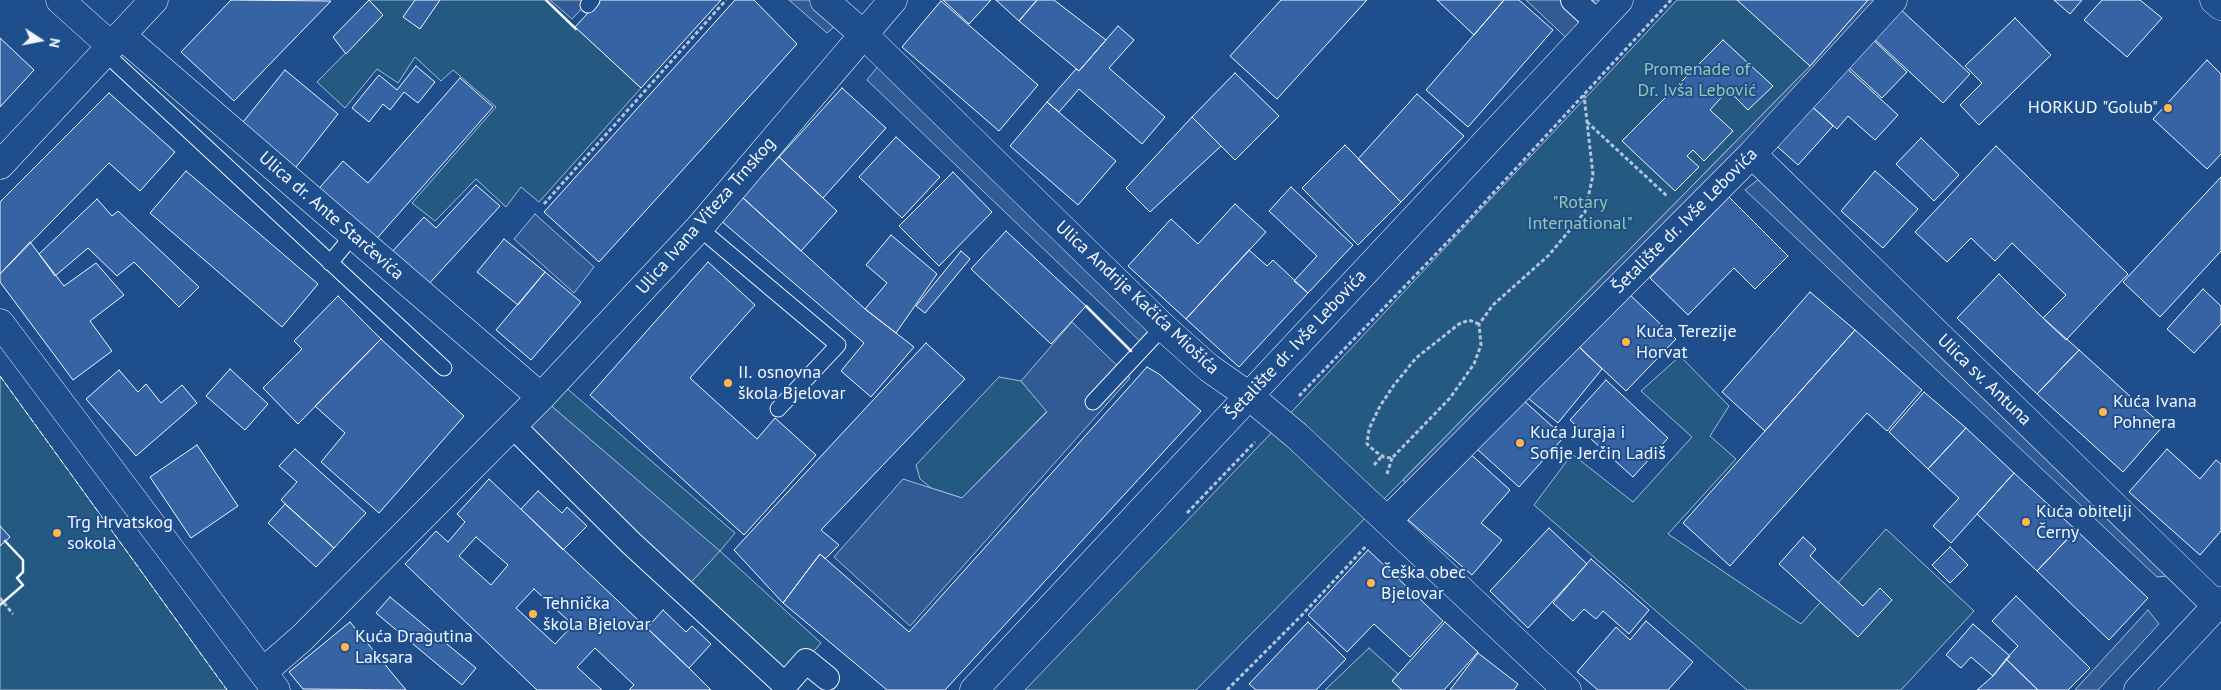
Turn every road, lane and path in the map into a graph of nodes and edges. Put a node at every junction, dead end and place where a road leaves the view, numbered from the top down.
1 (60, 0) edge
2 (154, 0) edge
3 (726, 0) edge
4 (824, 0) edge
5 (893, 0) edge
6 (1574, 0) edge
7 (1619, 0) edge
8 (1671, 0) edge
9 (1894, 0) edge
10 (2214, 0) edge
11 (2221, 6) edge
12 (1597, 22) junction
13 (864, 34) junction
14 (112, 45) junction
15 (1584, 95) junction
16 (1587, 122) junction
17 (1752, 154) junction
18 (0, 165) edge
19 (544, 204) dead end
20 (1690, 217) junction
21 (699, 228) junction
22 (354, 235) junction
23 (330, 263) junction
24 (0, 323) edge
25 (1479, 324) junction
26 (1163, 327) junction
27 (444, 368) dead end
28 (1249, 396) junction
29 (1093, 402) dead end
30 (778, 409) dead end
31 (527, 412) junction
32 (1277, 419) junction
33 (1382, 456) junction
34 (1392, 458) junction
35 (1372, 468) dead end
36 (1385, 479) dead end
37 (1181, 519) dead end
38 (1387, 521) junction
39 (0, 598) edge
40 (2219, 603) edge
41 (13, 614) dead end
42 (827, 678) dead end
43 (270, 681) edge
44 (974, 690) edge
45 (1227, 690) edge
46 (1567, 690) edge
47 (2138, 690) edge

1 - 14 street, Ulica dr. Ante Starčevića
2 - 14 street
3 - 19 path
4 - 13 street, Ulica Andrije Kačića Miošića
5 - 13 street, Ulica Ivana Viteza Trnskog
6 - 12 street
7 - 12 street, Šetalište dr. Ivše Lebovića
8 - 15 path
9 - 17 street, Šetalište dr. Ivše Lebovića
10 - 11 street
12 - 28 street, Šetalište dr. Ivše Lebovića
13 - 21 street, Ulica Ivana Viteza Trnskog
13 - 26 street, Ulica Andrije Kačića Miošića
14 - 18 street
14 - 22 street, Ulica dr. Ante Starčevića
14 - 23 lane
15 - 16 path
15 - 32 path
16 - 20 path
16 - 25 path
17 - 20 street, Šetalište dr. Ivše Lebovića
17 - 40 street, Ulica sv. Antuna
20 - 38 street, Šetalište dr. Ivše Lebovića
21 - 30 lane
21 - 31 street, Ulica Ivana Viteza Trnskog
22 - 23 lane
22 - 31 street, Ulica dr. Ante Starčevića
23 - 27 lane
24 - 43 street
25 - 33 path
25 - 34 path
26 - 28 street, Ulica Andrije Kačića Miošića
26 - 29 lane
28 - 32 street, Ulica Andrije Kačića Miošića
28 - 44 street, Šetalište dr. Ivše Lebovića
31 - 42 street
31 - 43 street, Ulica Ivana Viteza Trnskog
32 - 37 path
32 - 38 street, Ulica Andrije Kačića Miošića
33 - 34 path
33 - 35 path
34 - 36 path
38 - 45 path
38 - 46 street, Ulica Andrije Kačića Miošića
39 - 41 path
40 - 47 street

